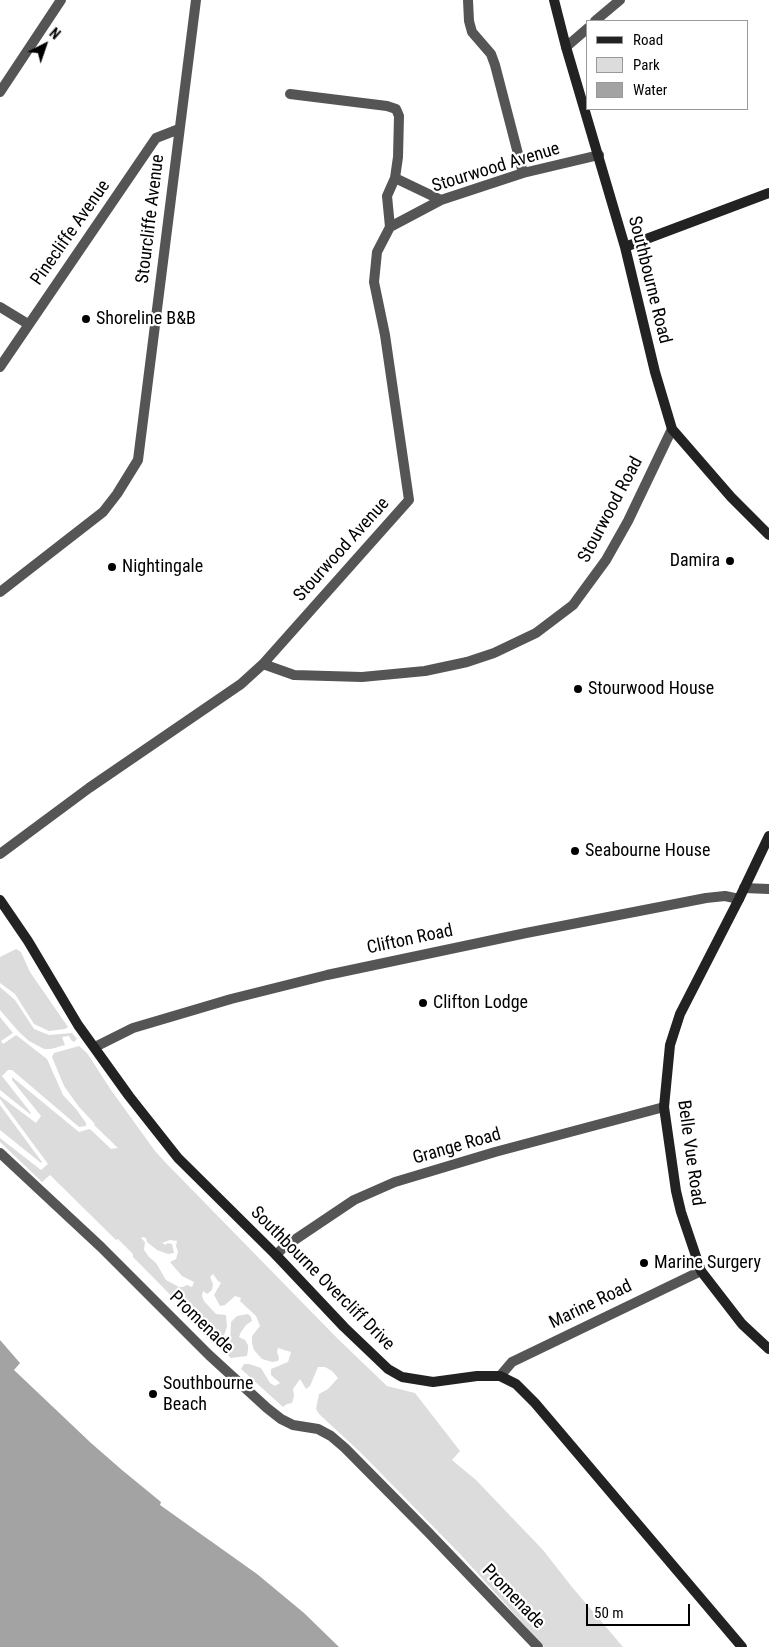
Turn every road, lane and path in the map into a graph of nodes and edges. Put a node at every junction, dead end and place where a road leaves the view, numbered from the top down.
1 (61, 0) edge
2 (196, 0) edge
3 (468, 0) edge
4 (554, 0) edge
5 (620, 0) edge
6 (596, 20) edge
7 (586, 30) edge
8 (566, 46) junction
9 (0, 92) edge
10 (290, 94) dead end
11 (179, 130) junction
12 (599, 155) junction
13 (523, 173) junction
14 (396, 178) junction
15 (769, 193) edge
16 (441, 200) junction
17 (390, 227) junction
18 (626, 247) junction
19 (0, 307) edge
20 (28, 324) junction
21 (0, 366) edge
22 (672, 429) junction
23 (769, 536) edge
24 (0, 592) edge
25 (263, 664) junction
26 (769, 836) edge
27 (0, 854) edge
28 (744, 888) junction
29 (769, 889) edge
30 (739, 899) junction
31 (0, 900) edge
32 (96, 1047) junction
33 (664, 1107) junction
34 (0, 1153) edge
35 (276, 1255) junction
36 (701, 1271) junction
37 (769, 1349) edge
38 (500, 1376) junction
39 (538, 1647) edge
40 (742, 1647) edge

1 - 9 street
2 - 11 street, Stourcliffe Avenue
3 - 13 street
4 - 8 street, Southbourne Road
5 - 6 street
7 - 8 street
8 - 12 street, Southbourne Road
10 - 14 street
11 - 20 street, Pinecliffe Avenue
11 - 24 street, Stourcliffe Avenue
12 - 13 street, Stourwood Avenue
12 - 18 street, Southbourne Road
13 - 16 street, Stourwood Avenue
14 - 16 street
14 - 17 street
15 - 18 street
16 - 17 street, Stourwood Avenue
17 - 25 street, Stourwood Avenue
18 - 22 street, Southbourne Road
19 - 20 street
20 - 21 street, Pinecliffe Avenue
22 - 23 street, Southbourne Road
22 - 25 street, Stourwood Road
25 - 27 street, Stourwood Avenue
26 - 28 street, Belle Vue Road
28 - 29 street
28 - 30 street, Belle Vue Road
30 - 32 street, Clifton Road
30 - 33 street, Belle Vue Road
31 - 32 street, Southbourne Overcliff Drive
32 - 35 street, Southbourne Overcliff Drive
33 - 35 street, Grange Road
33 - 36 street, Belle Vue Road
34 - 39 street, Promenade
35 - 38 street, Southbourne Overcliff Drive
36 - 37 street, Belle Vue Road
36 - 38 street, Marine Road
38 - 40 street

